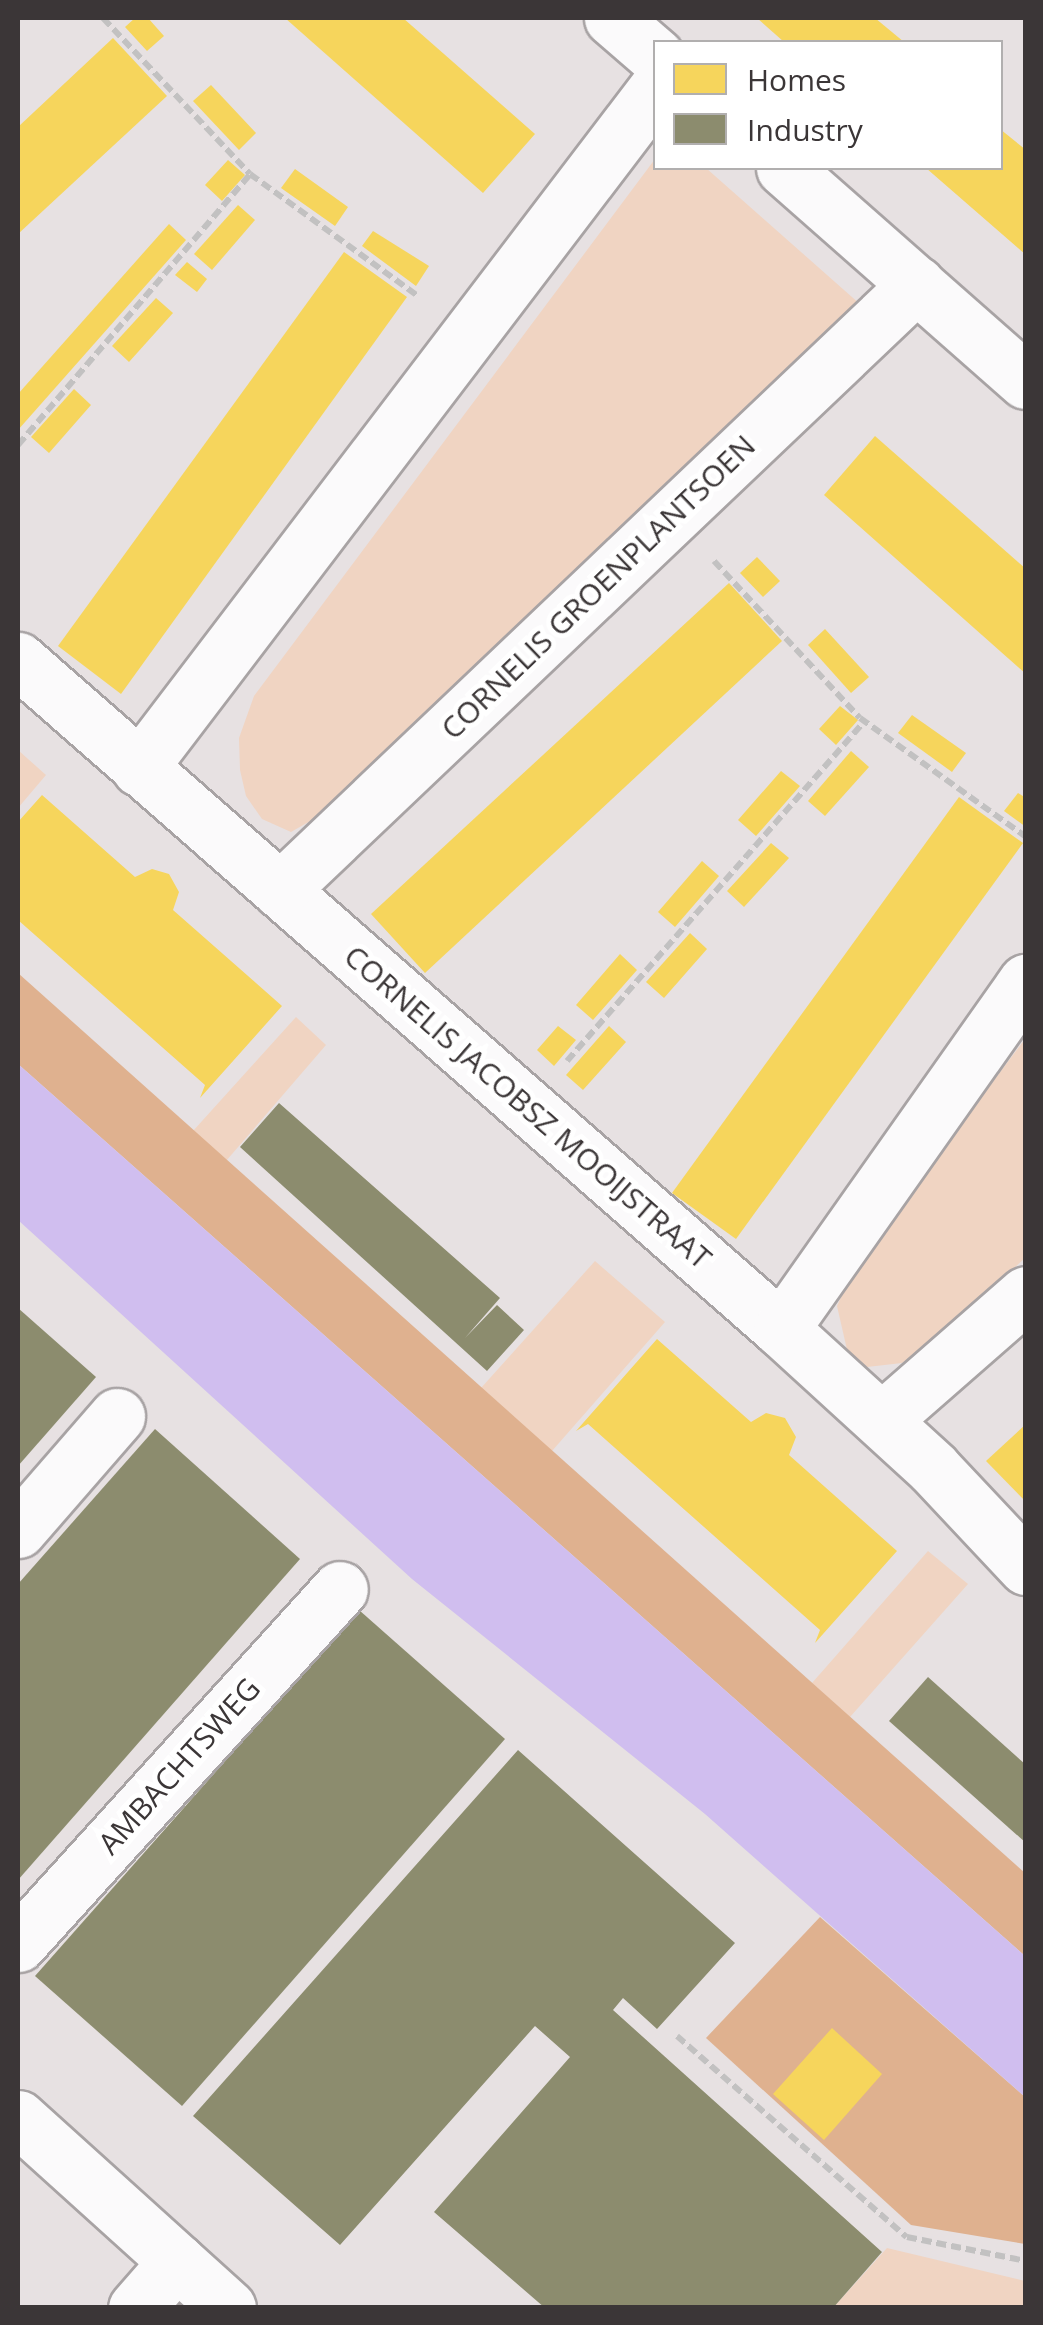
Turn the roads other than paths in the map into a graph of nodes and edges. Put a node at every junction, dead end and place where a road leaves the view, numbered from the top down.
1 (612, 18) edge
2 (653, 53) edge
3 (653, 92) edge
4 (786, 170) edge
5 (917, 284) junction
6 (1026, 381) edge
7 (18, 660) edge
8 (140, 768) junction
9 (280, 890) junction
10 (1026, 982) edge
11 (1026, 1294) edge
12 (781, 1329) junction
13 (117, 1416) dead end
14 (882, 1420) junction
15 (18, 1530) edge
16 (1026, 1567) edge
17 (340, 1589) dead end
18 (18, 1944) edge
19 (18, 2118) edge
20 (177, 2261) junction
21 (136, 2308) edge
22 (228, 2308) edge

1 - 2 street
3 - 8 street
4 - 5 street
5 - 6 street
5 - 9 street, CORNELIS GROENPLANTSOEN
7 - 8 street, CORNELIS JACOBSZ MOOIJSTRAAT
8 - 9 street, CORNELIS JACOBSZ MOOIJSTRAAT
9 - 12 street, CORNELIS JACOBSZ MOOIJSTRAAT
10 - 12 street
11 - 14 street
12 - 14 street, CORNELIS JACOBSZ MOOIJSTRAAT
13 - 15 street
14 - 16 street, CORNELIS JACOBSZ MOOIJSTRAAT
17 - 18 street, AMBACHTSWEG
19 - 20 street
20 - 21 street
20 - 22 street

